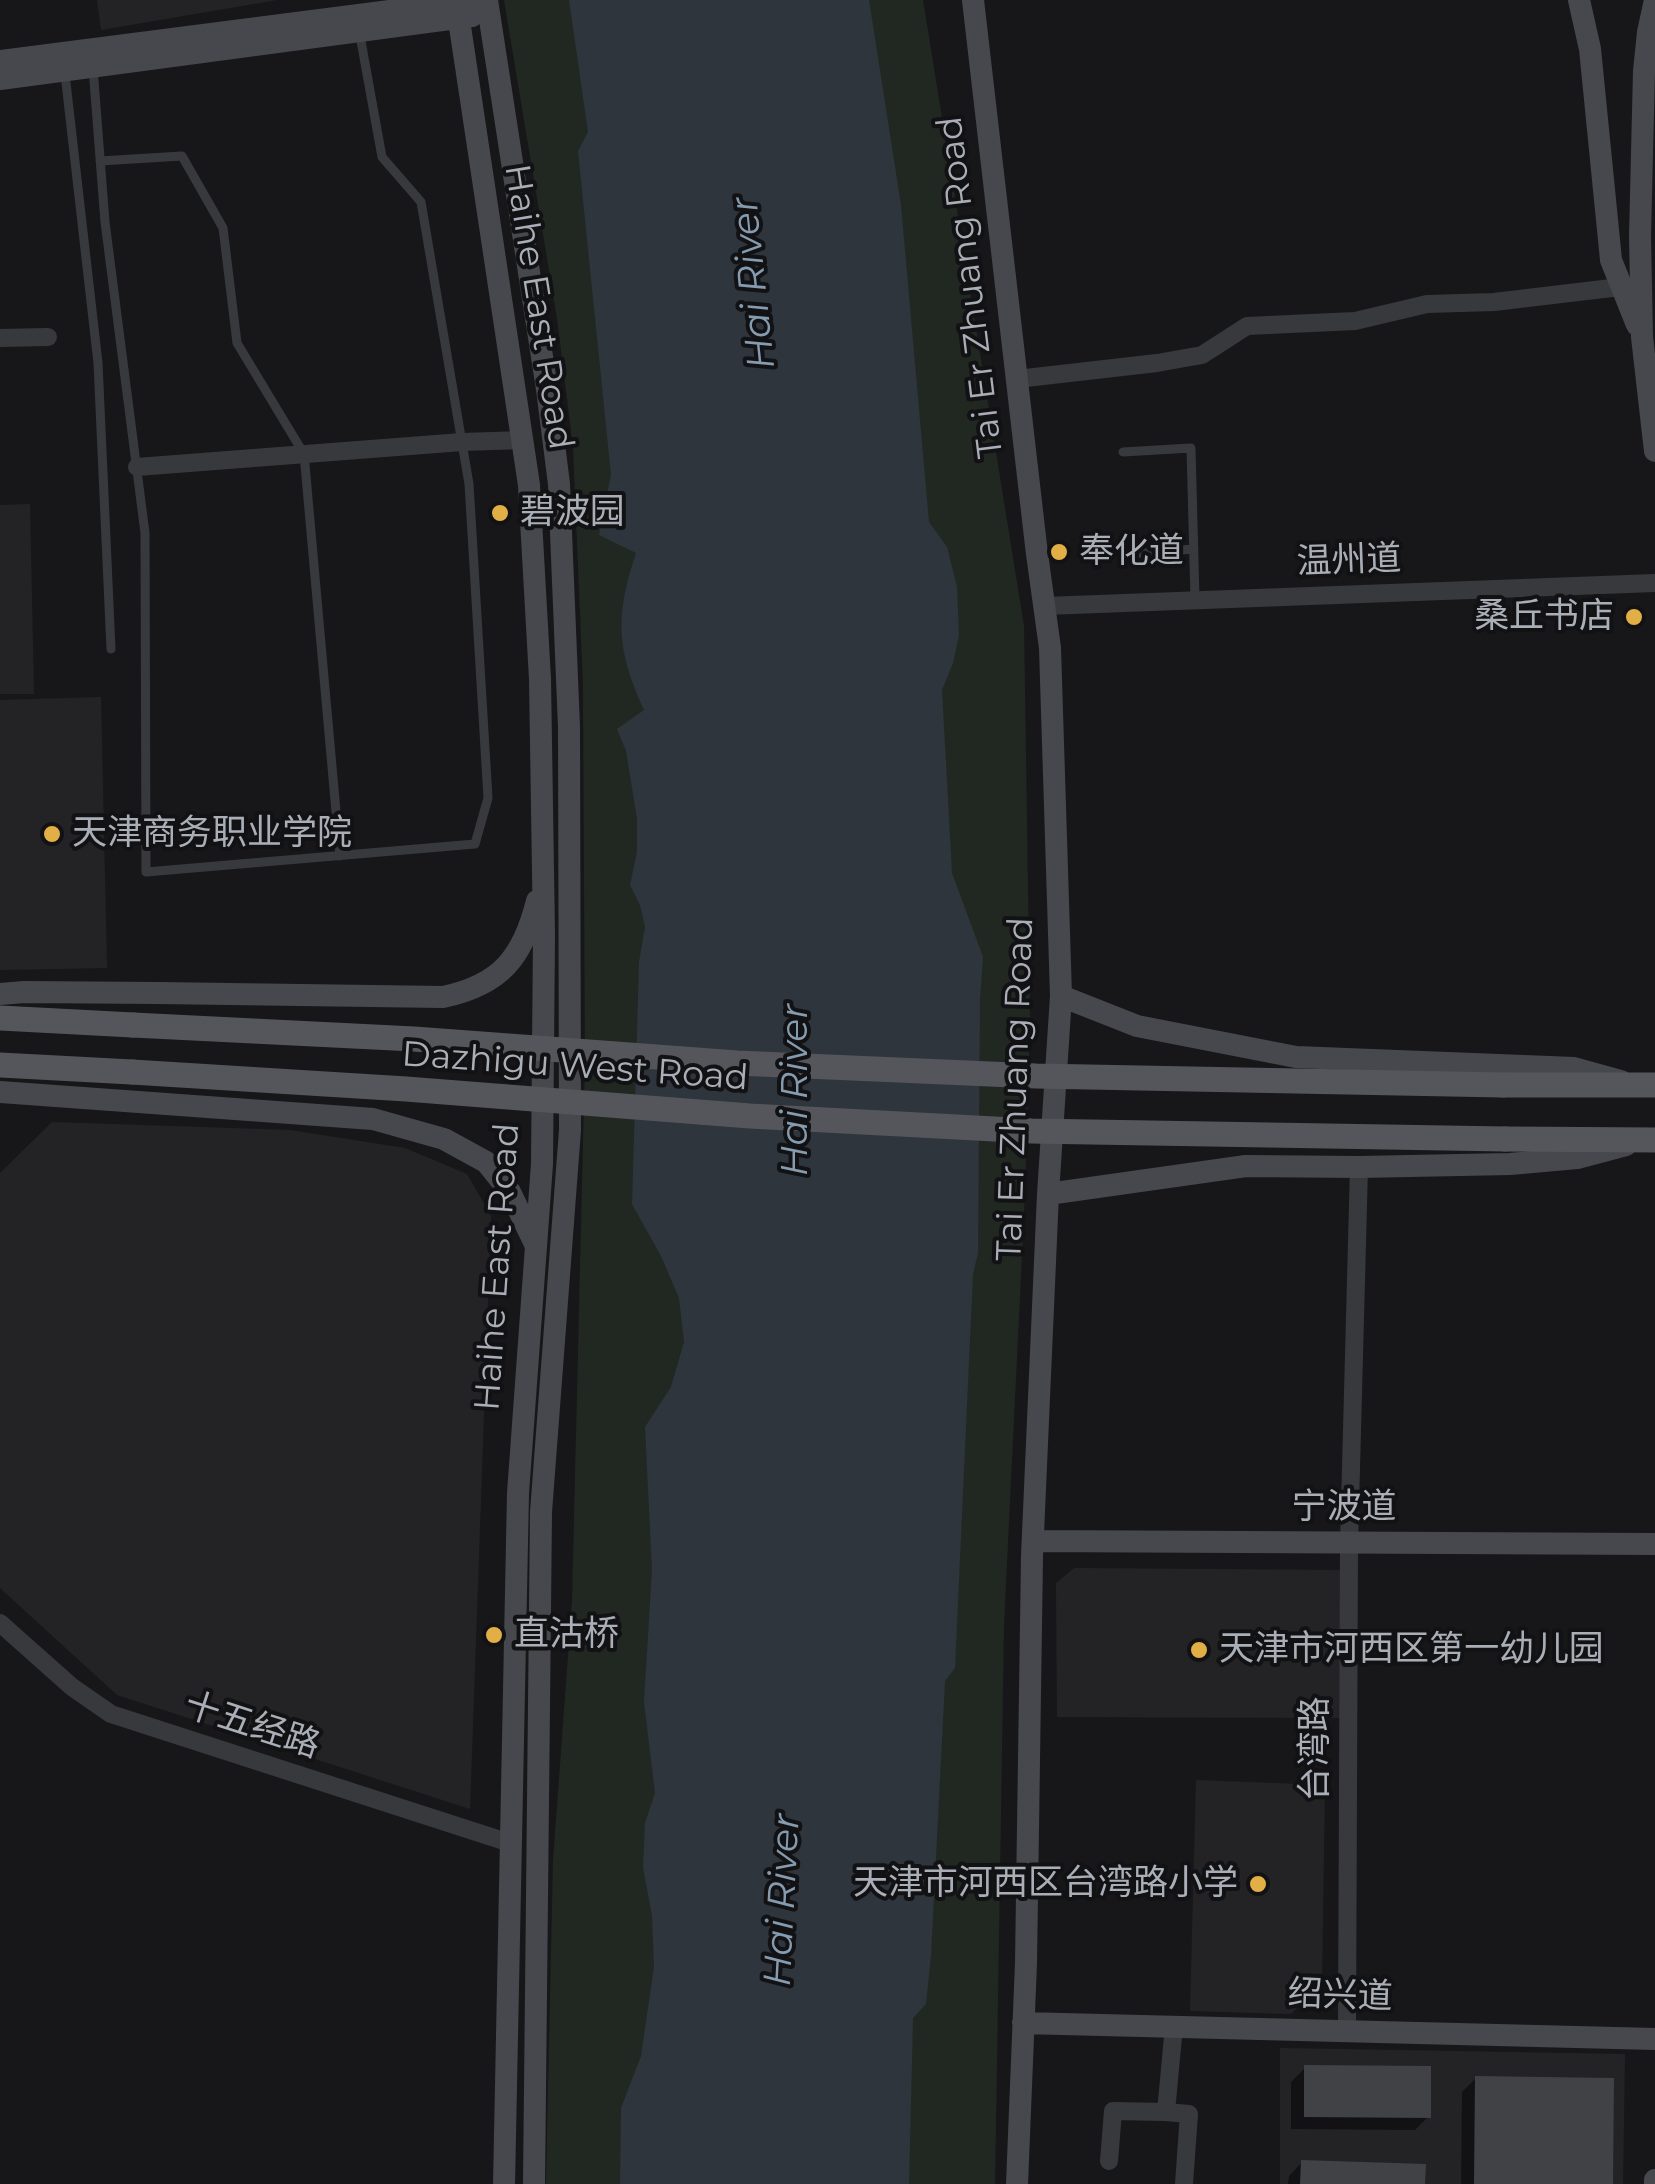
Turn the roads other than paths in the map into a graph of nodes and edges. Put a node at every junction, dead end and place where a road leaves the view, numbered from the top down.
1 (974, 0) edge
2 (1579, 0) edge
3 (1654, 0) edge
4 (470, 6) edge
5 (358, 23) junction
6 (1651, 33) edge
7 (92, 58) junction
8 (0, 61) edge
9 (63, 62) junction
10 (0, 79) edge
11 (100, 161) junction
12 (1620, 287) junction
13 (48, 336) dead end
14 (1642, 337) junction
15 (0, 338) edge
16 (1017, 379) junction
17 (524, 440) junction
18 (462, 442) junction
19 (1655, 451) edge
20 (1122, 452) dead end
21 (304, 454) junction
22 (137, 467) junction
23 (1194, 549) junction
24 (1130, 554) dead end
25 (1655, 583) edge
26 (1195, 599) junction
27 (1045, 606) junction
28 (112, 649) dead end
29 (340, 856) junction
30 (543, 873) junction
31 (0, 994) edge
32 (1061, 996) junction
33 (0, 1018) edge
34 (0, 1065) edge
35 (1647, 1086) edge
36 (0, 1092) edge
37 (1650, 1140) edge
38 (1359, 1167) junction
39 (1048, 1194) junction
40 (536, 1246) junction
41 (1033, 1541) junction
42 (1350, 1543) junction
43 (1655, 1544) edge
44 (0, 1623) edge
45 (510, 1843) junction
46 (1022, 2024) junction
47 (1174, 2026) junction
48 (1346, 2031) junction
49 (1655, 2039) edge
50 (1166, 2112) junction
51 (1109, 2160) dead end
52 (504, 2184) edge
53 (534, 2184) edge
54 (1017, 2184) edge
55 (1184, 2184) edge

1 - 16 main road, Tai Er Zhuang Road
2 - 12 main road
3 - 6 main road
4 - 5 main road
4 - 17 main road, Haihe East Road
4 - 53 main road, Haihe East Road
5 - 7 main road
5 - 18 lane
6 - 14 main road
7 - 9 main road
7 - 11 lane
8 - 9 main road
9 - 10 main road
9 - 28 lane
11 - 21 lane
11 - 22 lane
12 - 14 main road
12 - 16 street
13 - 15 street
14 - 19 main road
16 - 27 main road, Tai Er Zhuang Road
17 - 18 street
17 - 30 main road, Haihe East Road
18 - 21 street
18 - 29 lane
20 - 23 lane
21 - 22 street
21 - 29 lane
22 - 29 lane
23 - 24 lane
23 - 26 lane
25 - 26 street, 温州道
26 - 27 street, 温州道
27 - 32 main road, Tai Er Zhuang Road
30 - 31 main road
30 - 40 main road, Haihe East Road
32 - 35 main road
32 - 39 main road, Tai Er Zhuang Road
33 - 35 main road, Dazhigu West Road, bridge
34 - 37 main road, Dazhigu West Road, bridge
36 - 40 main road
37 - 38 main road
38 - 39 main road
38 - 42 street, 台湾路
39 - 41 main road, Tai Er Zhuang Road
40 - 45 main road, Haihe East Road
41 - 42 main road, 宁波道
41 - 46 main road, Tai Er Zhuang Road
42 - 43 main road, 宁波道
42 - 48 street, 台湾路
44 - 45 street, 十五经路
45 - 52 main road, Haihe East Road
46 - 47 main road, 绍兴道
46 - 54 main road, Tai Er Zhuang Road
47 - 48 main road, 绍兴道
47 - 50 street
48 - 49 main road, 绍兴道
50 - 51 street
50 - 55 street

